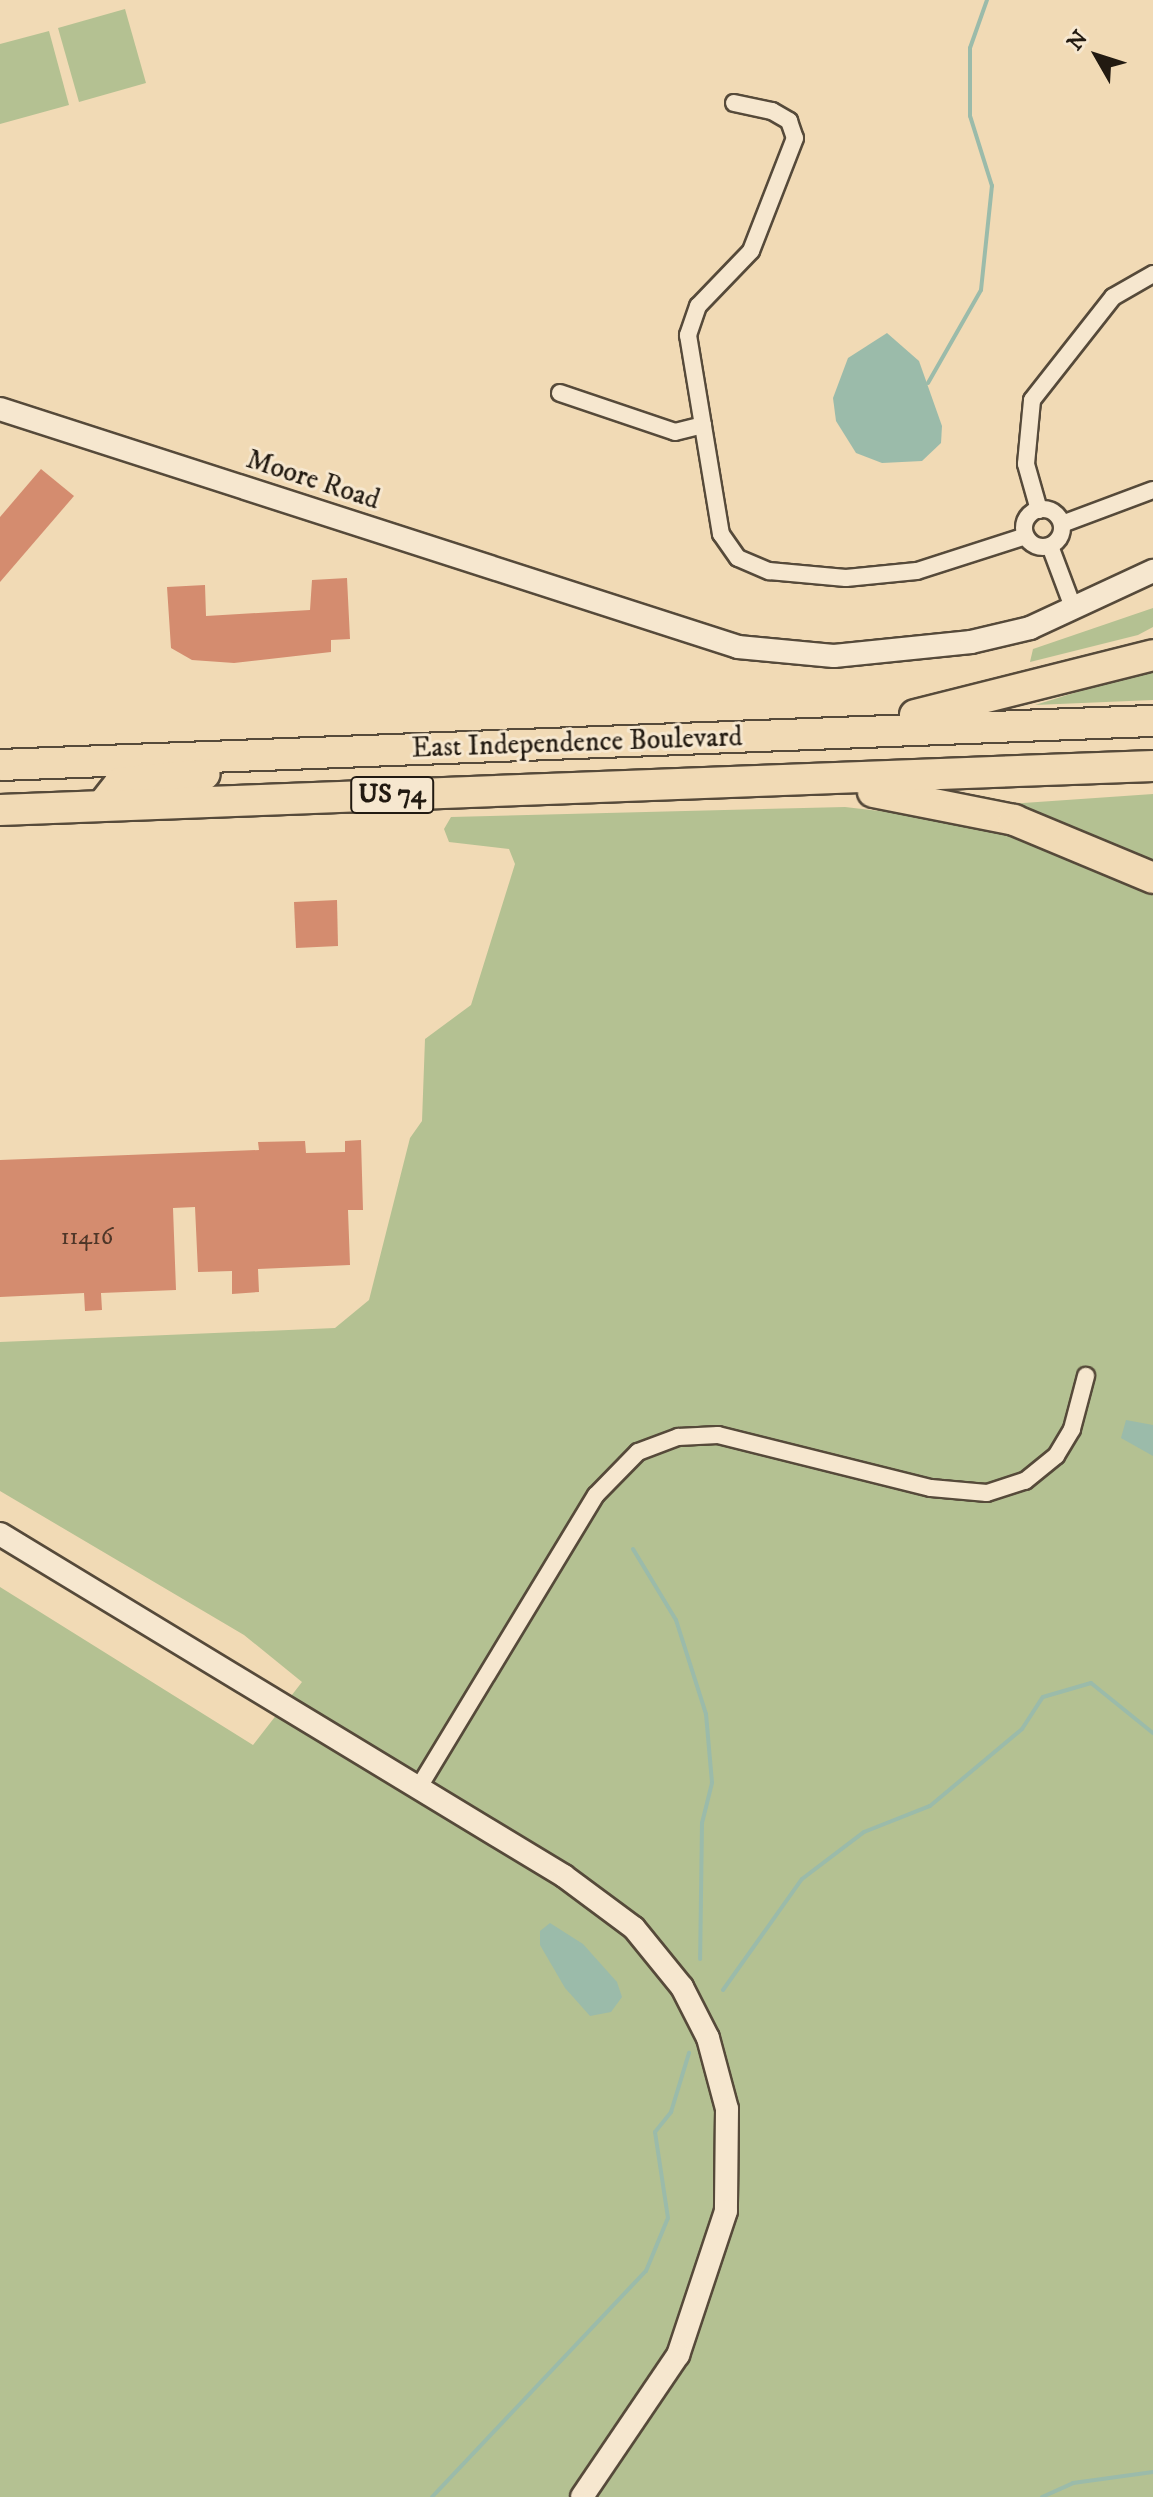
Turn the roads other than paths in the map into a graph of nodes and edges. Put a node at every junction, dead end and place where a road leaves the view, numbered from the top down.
1 (734, 103) dead end
2 (1153, 274) edge
3 (560, 393) dead end
4 (0, 409) edge
5 (703, 425) junction
6 (1153, 490) edge
7 (1039, 510) junction
8 (1062, 524) junction
9 (1026, 536) junction
10 (1050, 546) junction
11 (1153, 571) edge
12 (1074, 610) junction
13 (1153, 655) edge
14 (1153, 721) edge
15 (827, 733) junction
16 (309, 753) junction
17 (0, 765) edge
18 (1153, 766) edge
19 (783, 780) junction
20 (102, 806) junction
21 (0, 810) edge
22 (1153, 878) edge
23 (1086, 1376) dead end
24 (0, 1534) edge
25 (419, 1787) junction
26 (582, 2497) edge

1 - 5 street
2 - 7 street
3 - 5 street
4 - 12 street, Moore Road
5 - 9 street
6 - 8 street
7 - 8 street
7 - 9 street
8 - 10 street
9 - 10 street
10 - 12 street
11 - 12 street, Moore Road
13 - 15 highway
14 - 15 highway, East Independence Boulevard / US 74
15 - 16 highway, East Independence Boulevard / US 74
16 - 17 highway, East Independence Boulevard / US 74
16 - 20 highway
18 - 19 highway, East Independence Boulevard / US 74
19 - 20 highway, East Independence Boulevard / US 74
19 - 22 highway
20 - 21 highway, East Independence Boulevard / US 74
23 - 25 street
24 - 25 street
25 - 26 street

